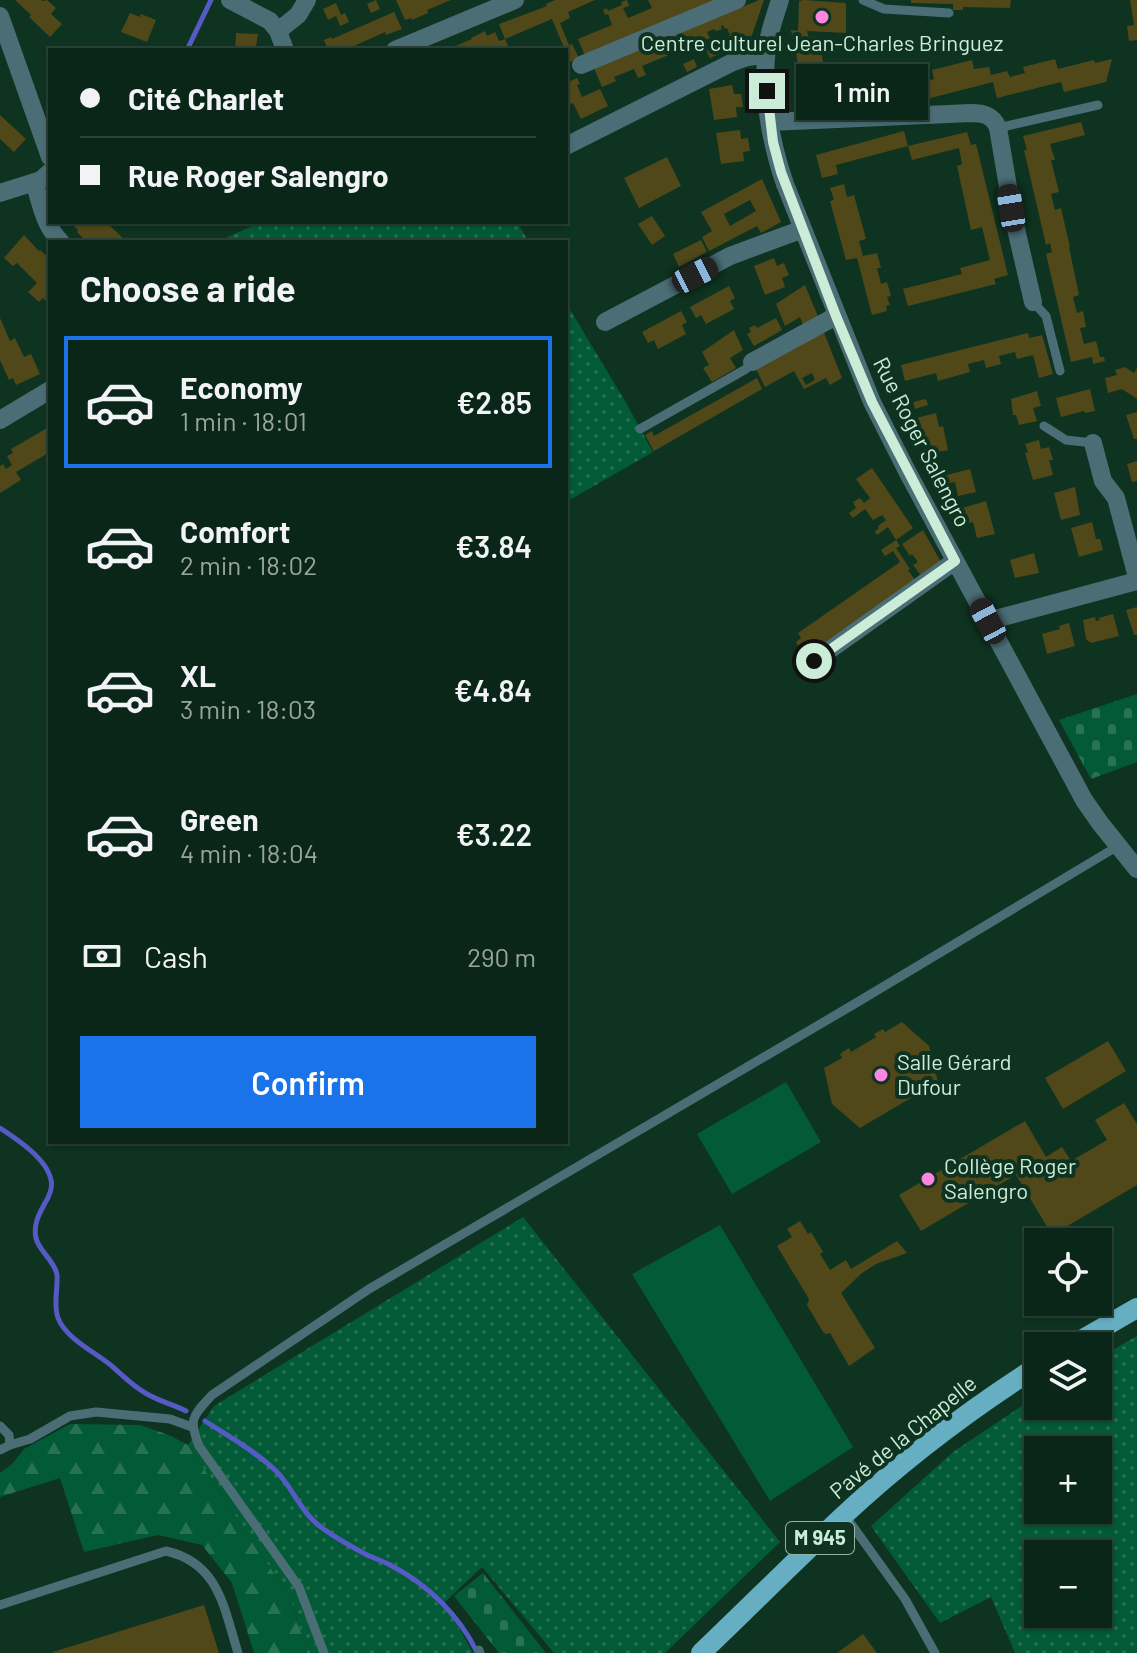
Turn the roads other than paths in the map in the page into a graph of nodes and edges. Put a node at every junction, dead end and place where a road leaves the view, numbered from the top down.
1 (307, 0) edge
2 (515, 0) edge
3 (737, 0) edge
4 (780, 0) edge
5 (863, 0) edge
6 (232, 1) edge
7 (949, 13) dead end
8 (0, 16) edge
9 (278, 31) junction
10 (284, 48) edge
11 (400, 48) edge
12 (766, 54) junction
13 (581, 65) dead end
14 (1098, 105) dead end
15 (770, 122) junction
16 (998, 128) junction
17 (568, 145) edge
18 (48, 151) edge
19 (42, 177) edge
20 (0, 193) edge
21 (803, 229) junction
22 (59, 240) edge
23 (1033, 302) joint
24 (836, 316) junction
25 (605, 322) dead end
26 (752, 362) joint
27 (1060, 371) dead end
28 (48, 391) edge
29 (3, 412) edge
30 (1044, 426) dead end
31 (640, 429) dead end
32 (1093, 443) joint
33 (955, 561) junction
34 (1137, 579) edge
35 (988, 621) junction
36 (814, 661) dead end
37 (1118, 846) junction
38 (1137, 869) edge
39 (1137, 1308) edge
40 (1095, 1332) edge
41 (1024, 1375) edge
42 (192, 1424) junction
43 (0, 1426) edge
44 (10, 1445) junction
45 (0, 1450) edge
46 (844, 1514) junction
47 (0, 1605) edge
48 (238, 1653) edge
49 (324, 1653) edge
50 (701, 1653) edge
51 (935, 1653) edge

1 - 9 street
2 - 11 street
3 - 13 street
4 - 12 street, Rue Roger Salengro
5 - 7 lane
6 - 9 street
8 - 18 street
9 - 10 street
12 - 15 street, Rue Roger Salengro
12 - 17 street
14 - 16 lane
15 - 16 street
15 - 21 street, Rue Roger Salengro
16 - 23 street
19 - 20 street
19 - 22 street
21 - 24 street, Rue Roger Salengro
21 - 25 street
23 - 27 lane
24 - 26 street
24 - 33 street, Rue Roger Salengro
26 - 31 lane
28 - 29 street
30 - 32 lane
32 - 34 street
33 - 35 street, Rue Roger Salengro
33 - 36 street
34 - 35 street
35 - 37 street, Rue Roger Salengro
37 - 38 street, Rue Roger Salengro
37 - 42 lane
39 - 40 main road
41 - 46 main road, Pavé de la Chapelle / M 945
42 - 44 lane
42 - 49 lane
43 - 44 lane
44 - 45 lane
46 - 50 main road, Pavé de la Chapelle / M 945
46 - 51 lane
47 - 48 lane

